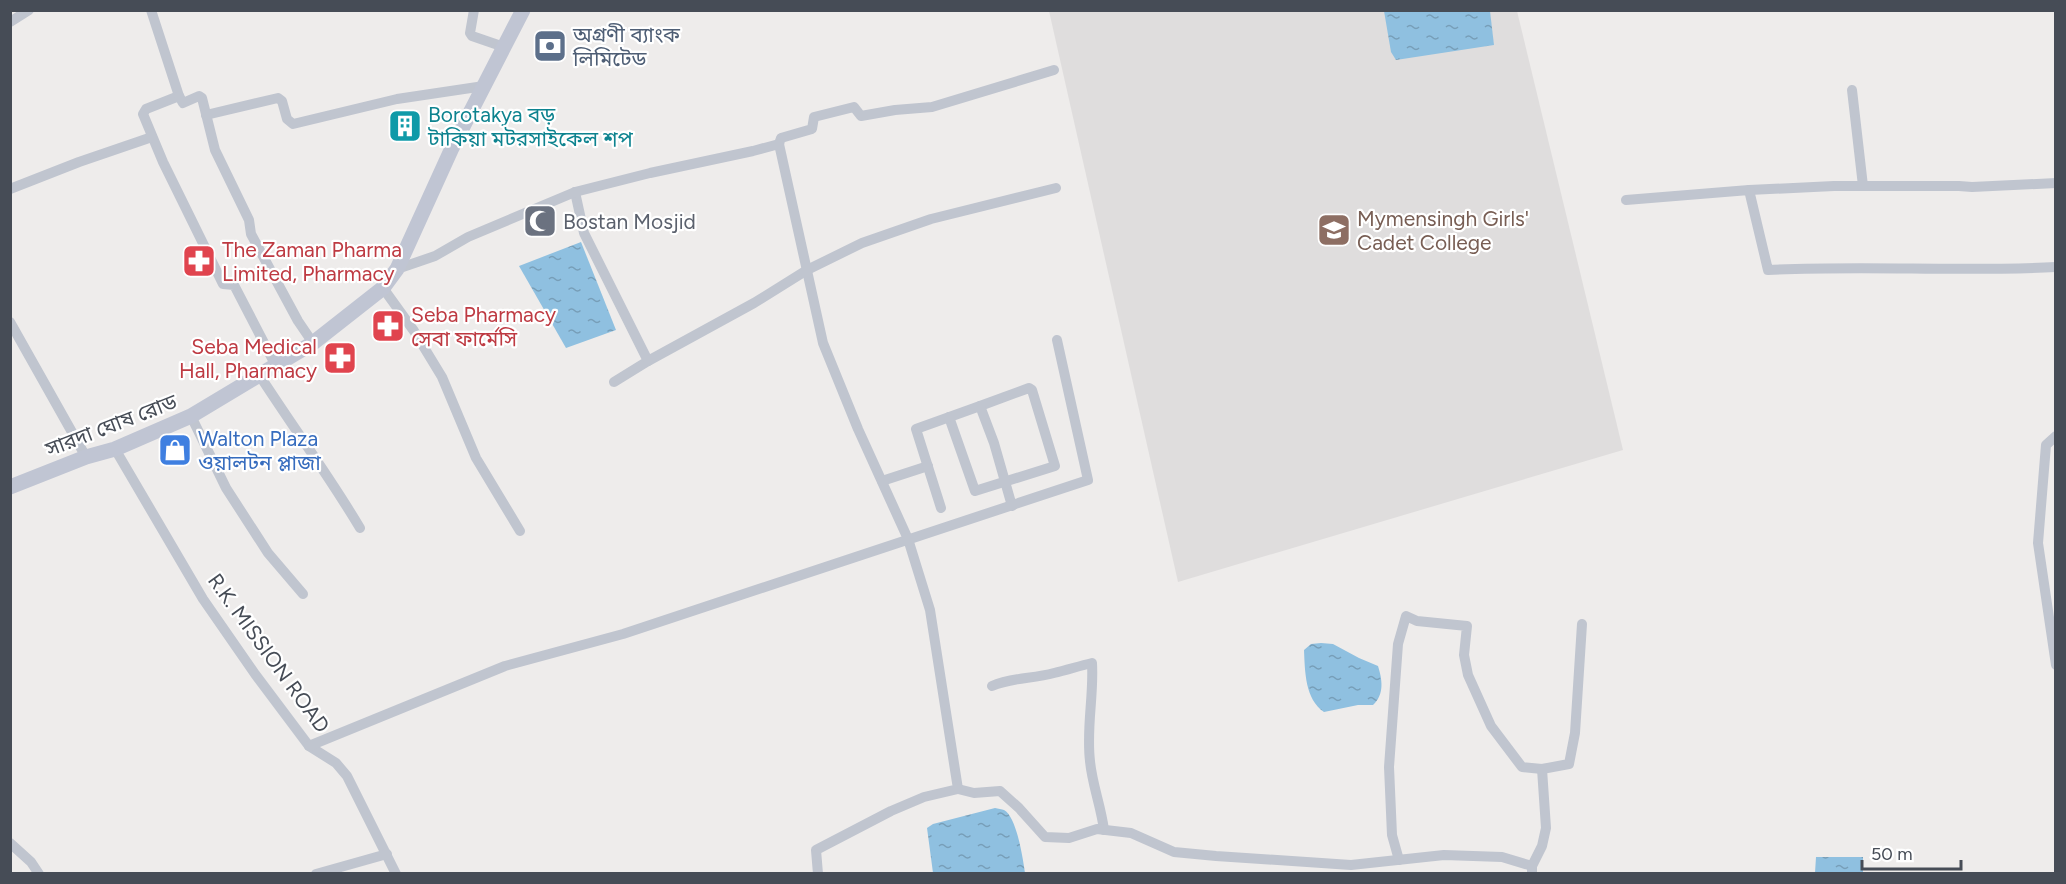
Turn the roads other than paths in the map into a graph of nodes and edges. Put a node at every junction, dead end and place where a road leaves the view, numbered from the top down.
1 (29, 10) edge
2 (150, 10) edge
3 (474, 10) edge
4 (523, 10) edge
5 (10, 22) edge
6 (504, 47) junction
7 (1054, 70) dead end
8 (484, 86) junction
9 (1852, 90) dead end
10 (179, 96) junction
11 (206, 115) junction
12 (152, 137) junction
13 (779, 144) junction
14 (2055, 183) edge
15 (1863, 186) junction
16 (1056, 188) dead end
17 (10, 189) edge
18 (1749, 190) junction
19 (575, 192) junction
20 (1626, 200) dead end
21 (2055, 267) edge
22 (397, 269) junction
23 (807, 270) junction
24 (383, 288) junction
25 (10, 322) edge
26 (1058, 340) dead end
27 (313, 343) junction
28 (648, 362) junction
29 (276, 366) junction
30 (260, 376) junction
31 (614, 382) dead end
32 (980, 406) junction
33 (191, 416) junction
34 (949, 417) junction
35 (2055, 436) edge
36 (115, 449) junction
37 (86, 457) junction
38 (928, 466) junction
39 (882, 481) junction
40 (1005, 481) junction
41 (10, 487) edge
42 (1012, 506) junction
43 (941, 508) dead end
44 (360, 528) dead end
45 (520, 531) dead end
46 (908, 539) junction
47 (303, 594) dead end
48 (1582, 624) dead end
49 (2055, 664) edge
50 (992, 686) dead end
51 (309, 746) junction
52 (1542, 769) junction
53 (958, 789) junction
54 (1104, 830) junction
55 (10, 843) edge
56 (387, 854) junction
57 (1399, 860) junction
58 (1532, 870) edge
59 (39, 873) edge
60 (316, 873) edge
61 (396, 873) edge
62 (818, 873) edge

1 - 5 street
2 - 10 street
3 - 6 street
4 - 6 main road, সারদা ঘোষ রোড
6 - 8 main road, সারদা ঘোষ রোড
7 - 13 street
8 - 11 street
8 - 22 main road, সারদা ঘোষ রোড
9 - 15 street
10 - 11 street
10 - 12 street
11 - 27 street
12 - 17 street
12 - 29 street
13 - 19 street
13 - 23 street
14 - 15 street
15 - 18 street
16 - 23 street
18 - 20 street
18 - 21 street
19 - 22 street
19 - 28 street
22 - 24 main road, সারদা ঘোষ রোড
23 - 28 street
23 - 39 street
24 - 27 main road, সারদা ঘোষ রোড
24 - 45 street
25 - 37 street
26 - 42 street
27 - 29 main road, সারদা ঘোষ রোড
28 - 31 street
29 - 30 main road, সারদা ঘোষ রোড
30 - 33 main road, সারদা ঘোষ রোড
30 - 44 street
32 - 34 street
32 - 40 street
32 - 40 street
33 - 36 main road, সারদা ঘোষ রোড
33 - 47 street
34 - 38 street
34 - 40 street
35 - 49 street
36 - 37 main road, সারদা ঘোষ রোড
36 - 51 street, R.K. MISSION ROAD
37 - 41 main road, সারদা ঘোষ রোড
38 - 39 street
38 - 43 street
39 - 46 street
40 - 42 street
42 - 46 street
46 - 51 street
46 - 53 street
48 - 52 street
50 - 54 street
51 - 56 street, R.K. MISSION ROAD
52 - 57 street
52 - 58 street
53 - 54 street
53 - 62 street
54 - 57 street
55 - 59 street
56 - 60 street
56 - 61 street, R.K. MISSION ROAD
57 - 58 street

